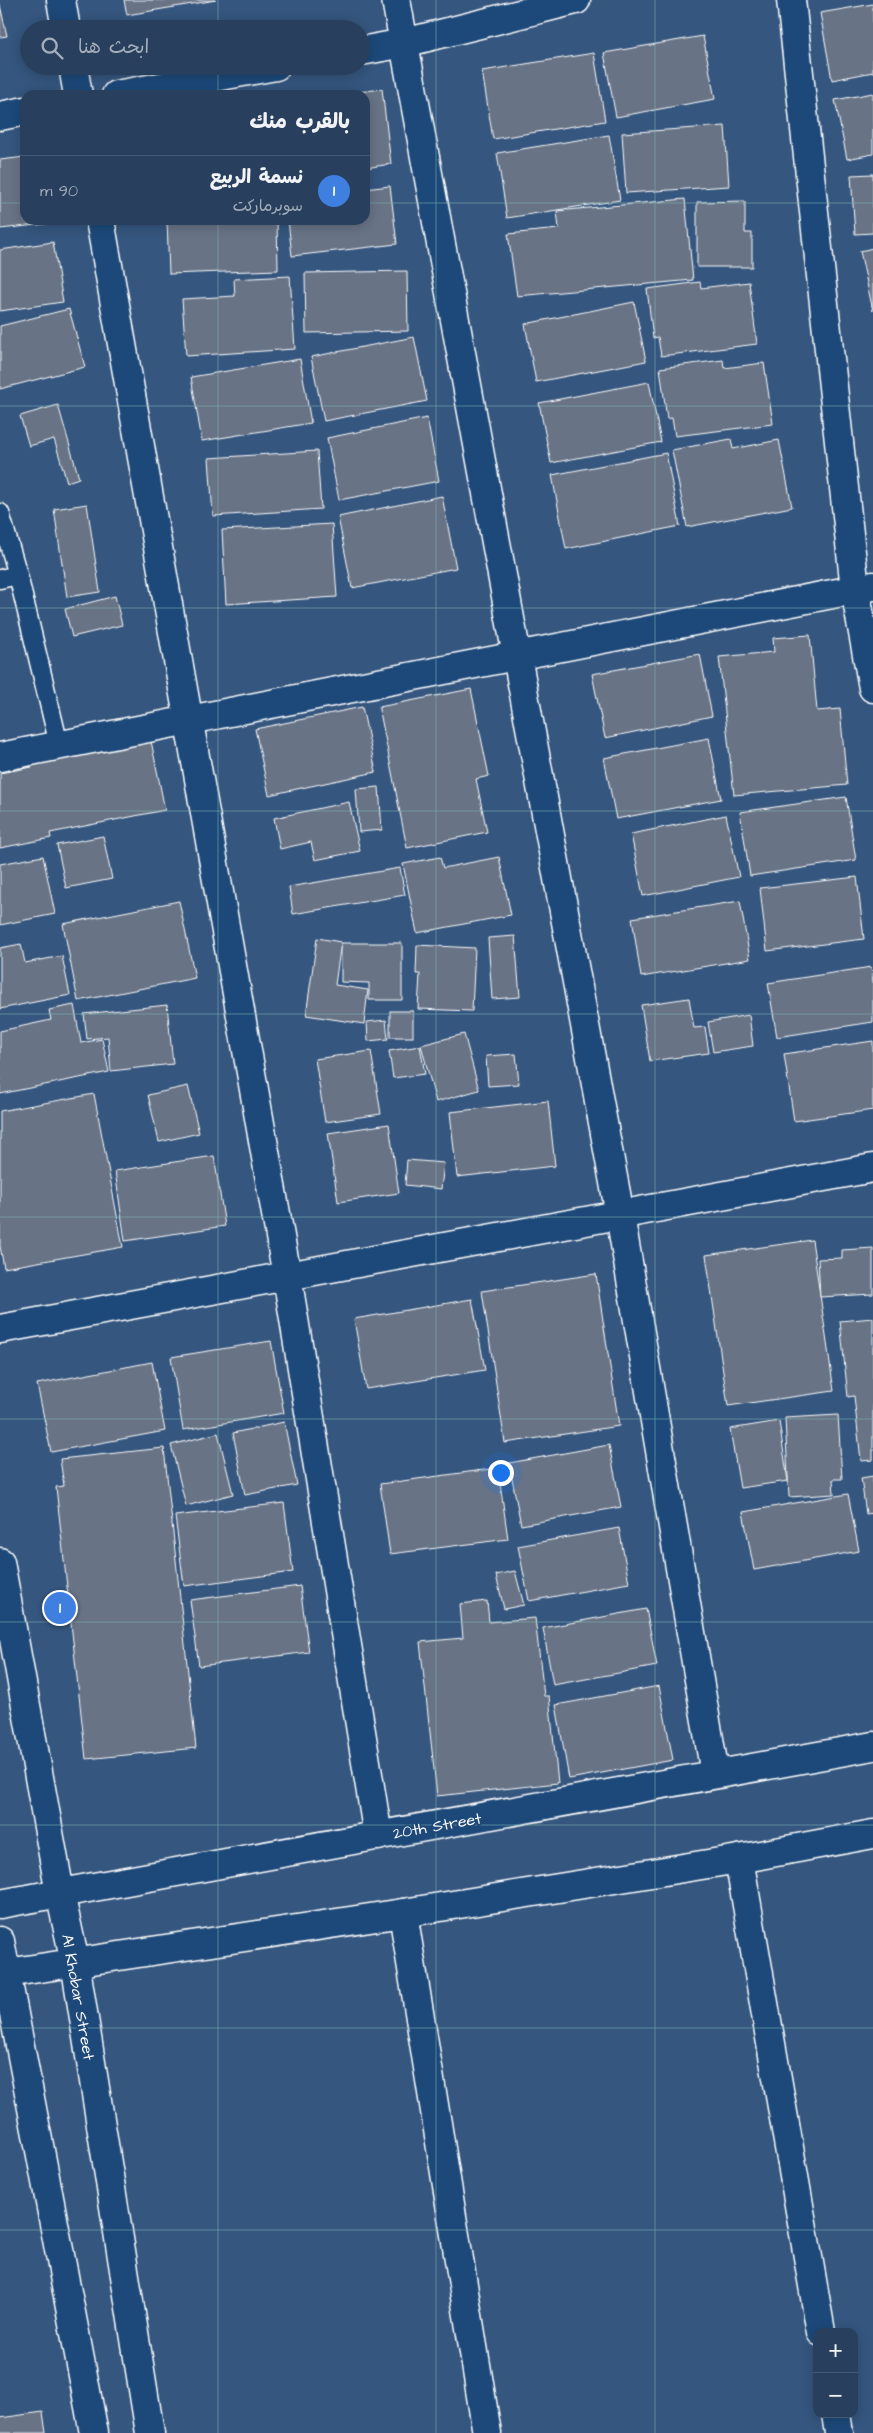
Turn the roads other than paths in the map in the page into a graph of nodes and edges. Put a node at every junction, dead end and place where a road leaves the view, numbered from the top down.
1 (61, 0) edge
2 (396, 0) edge
3 (576, 0) edge
4 (791, 0) edge
5 (64, 20) edge
6 (404, 43) junction
7 (370, 49) edge
8 (75, 75) edge
9 (226, 75) edge
10 (77, 90) edge
11 (144, 90) edge
12 (20, 112) edge
13 (0, 116) edge
14 (101, 225) edge
15 (0, 513) edge
16 (18, 575) junction
17 (0, 579) edge
18 (864, 587) edge
19 (517, 655) junction
20 (873, 688) edge
21 (189, 720) junction
22 (59, 745) junction
23 (0, 756) edge
24 (873, 1168) edge
25 (620, 1215) junction
26 (288, 1276) junction
27 (0, 1329) edge
28 (0, 1562) edge
29 (873, 1746) edge
30 (715, 1774) junction
31 (873, 1834) edge
32 (378, 1836) junction
33 (739, 1859) junction
34 (60, 1894) junction
35 (0, 1904) edge
36 (403, 1913) junction
37 (0, 1941) edge
38 (74, 1962) junction
39 (3, 1974) edge
40 (820, 2328) edge
41 (837, 2418) edge
42 (94, 2433) edge
43 (150, 2433) edge
44 (488, 2433) edge
45 (839, 2433) edge

1 - 5 street
2 - 6 street
3 - 6 street
4 - 18 street
6 - 7 street
6 - 19 street
8 - 10 street
9 - 11 street
12 - 13 street
14 - 21 street
15 - 16 lane
16 - 17 lane
16 - 22 lane
18 - 19 street
18 - 20 street
19 - 21 street
19 - 25 street
21 - 22 street
21 - 26 street
22 - 23 street
24 - 25 street
25 - 26 street
25 - 30 street
26 - 27 street
26 - 32 street
28 - 34 street, Al Khobar Street
29 - 30 street, 20th Street
30 - 32 street, 20th Street
31 - 33 street
32 - 34 street, 20th Street
33 - 36 street
33 - 40 street
34 - 35 street, 20th Street
34 - 38 street, Al Khobar Street
36 - 38 street
36 - 44 street
37 - 39 street
38 - 39 street
38 - 43 street, Al Khobar Street
39 - 42 street
41 - 45 street

